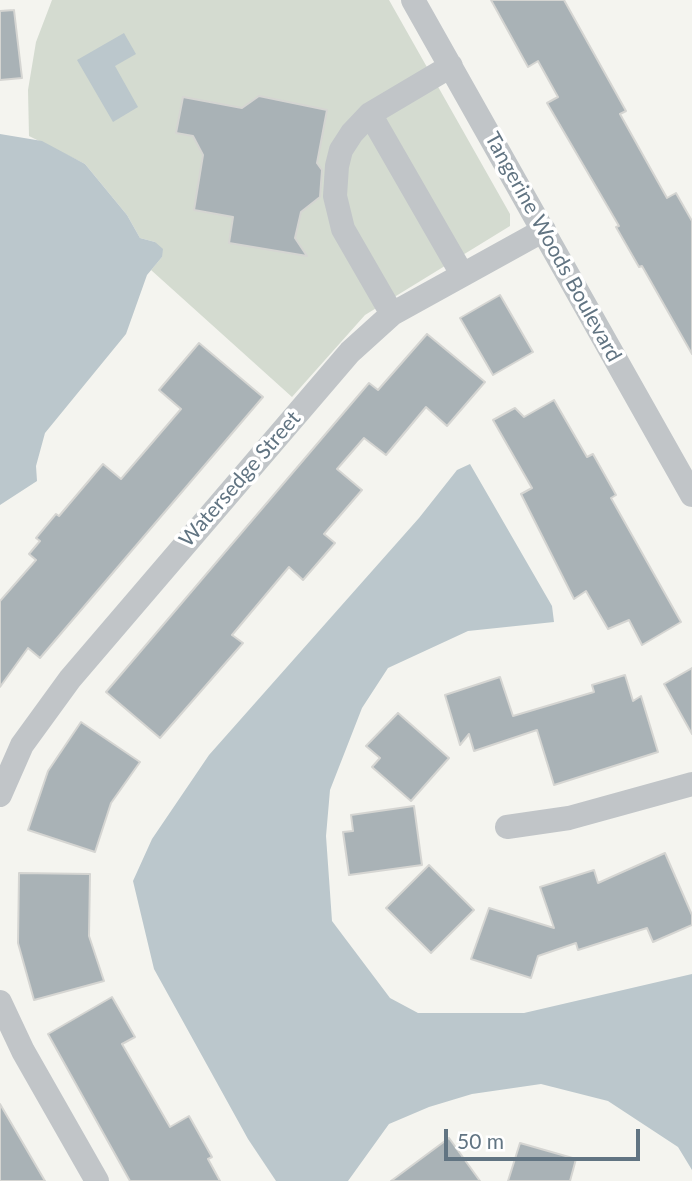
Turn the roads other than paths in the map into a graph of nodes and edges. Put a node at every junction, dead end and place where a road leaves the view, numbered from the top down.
1 (413, 0) edge
2 (451, 66) junction
3 (370, 114) junction
4 (544, 230) junction
5 (462, 274) junction
6 (392, 314) junction
7 (692, 495) edge
8 (692, 785) edge
9 (0, 794) edge
10 (507, 827) dead end
11 (0, 1005) edge
12 (97, 1181) edge

1 - 2 street, Tangerine Woods Boulevard
2 - 3 street
2 - 4 street, Tangerine Woods Boulevard
3 - 5 street
3 - 6 street
4 - 5 street, Watersedge Street
4 - 7 street, Tangerine Woods Boulevard
5 - 6 street, Watersedge Street
6 - 9 street, Watersedge Street
8 - 10 street
11 - 12 street

